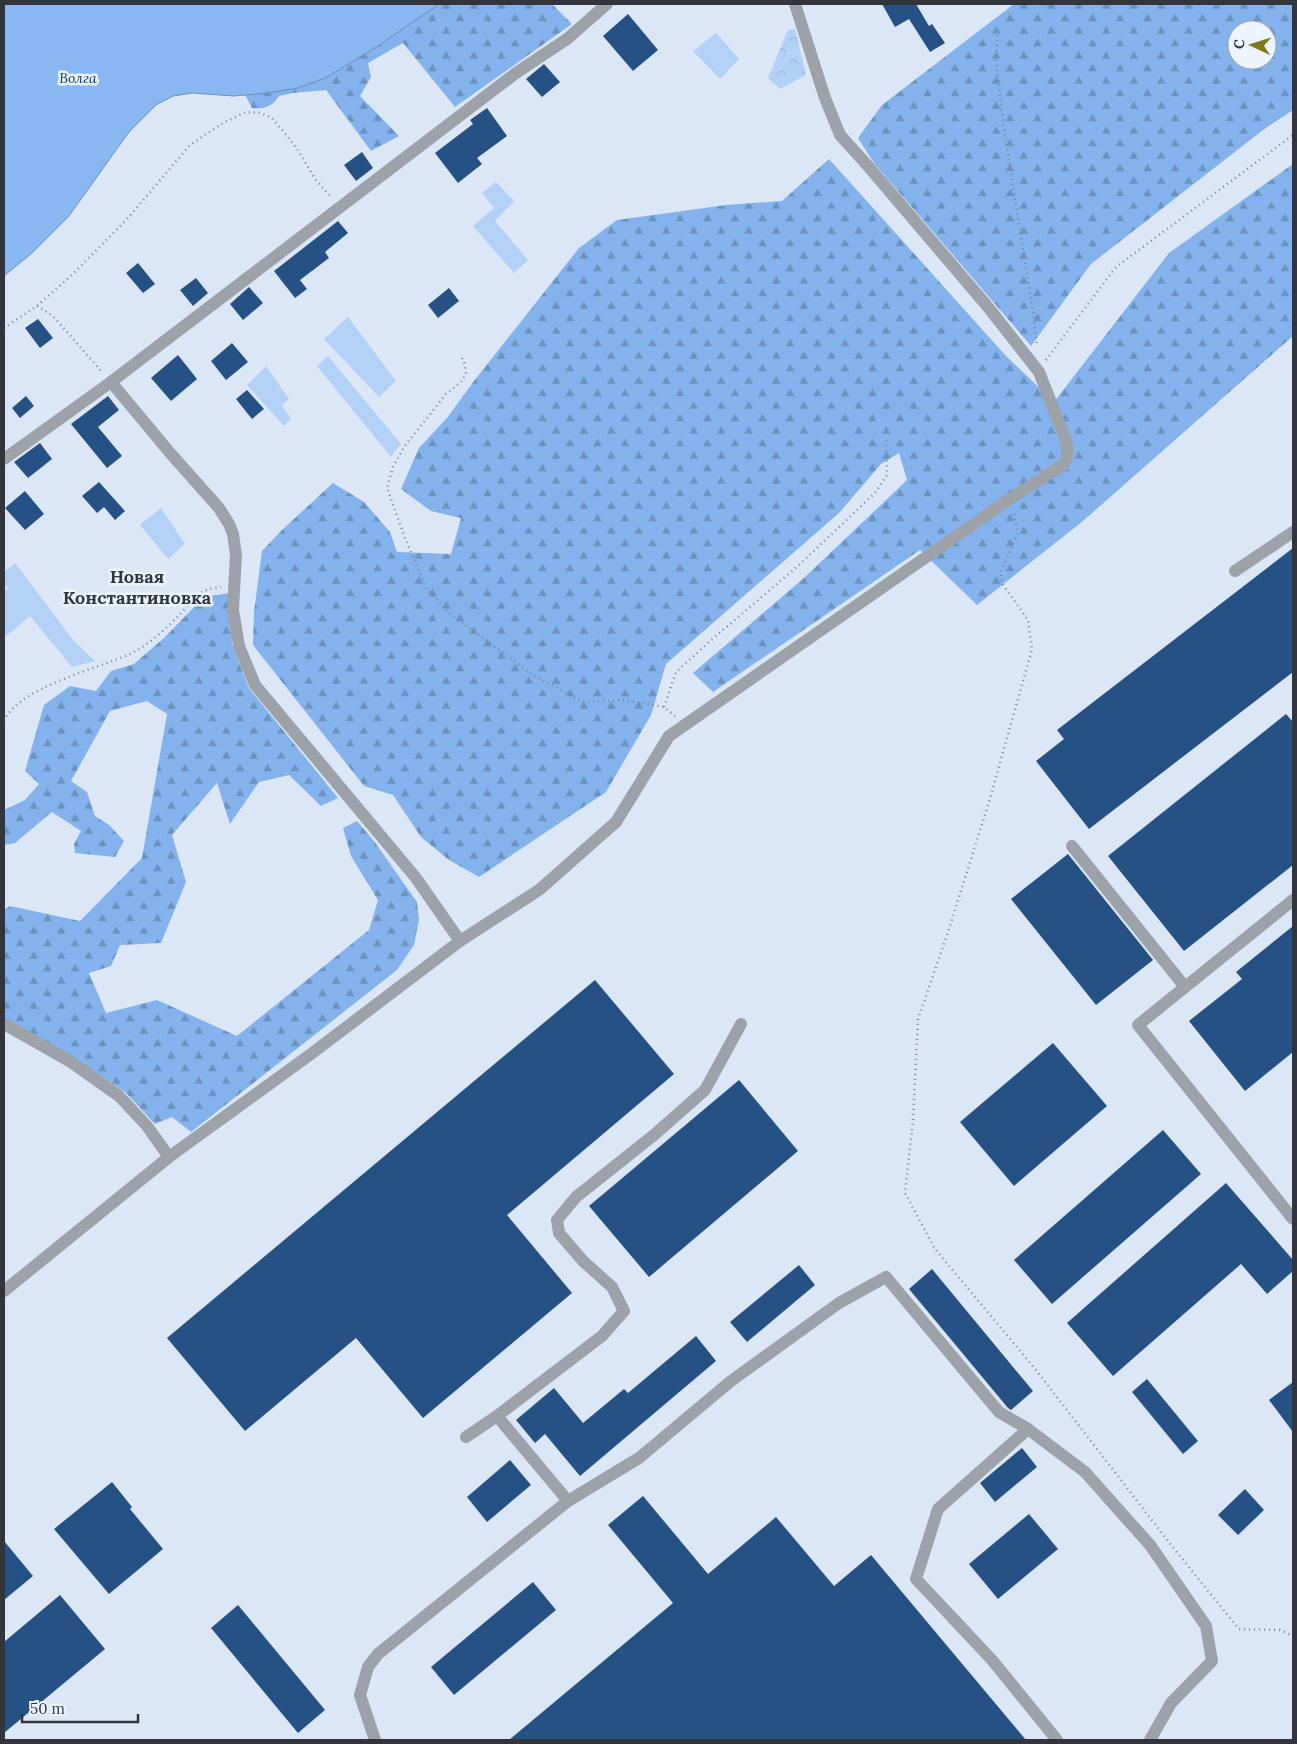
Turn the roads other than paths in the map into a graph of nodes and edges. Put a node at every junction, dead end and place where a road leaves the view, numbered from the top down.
1 (607, 4) edge
2 (794, 4) edge
3 (111, 382) junction
4 (4, 459) edge
5 (1293, 532) edge
6 (1235, 571) dead end
7 (1072, 846) dead end
8 (1293, 900) edge
9 (460, 941) junction
10 (1185, 987) junction
11 (4, 1024) edge
12 (741, 1024) dead end
13 (169, 1157) junction
14 (1293, 1219) edge
15 (4, 1291) edge
16 (497, 1416) junction
17 (1028, 1429) junction
18 (466, 1437) dead end
19 (568, 1501) junction
20 (375, 1740) edge
21 (1057, 1740) edge
22 (1150, 1740) edge

1 - 3 street
2 - 9 street
3 - 4 street
3 - 9 street
5 - 6 street
7 - 10 street
8 - 10 street
9 - 13 street
10 - 14 street
11 - 13 street
12 - 16 street
13 - 15 street
16 - 18 street
16 - 19 street
17 - 19 street
17 - 21 street
17 - 22 street
19 - 20 street

